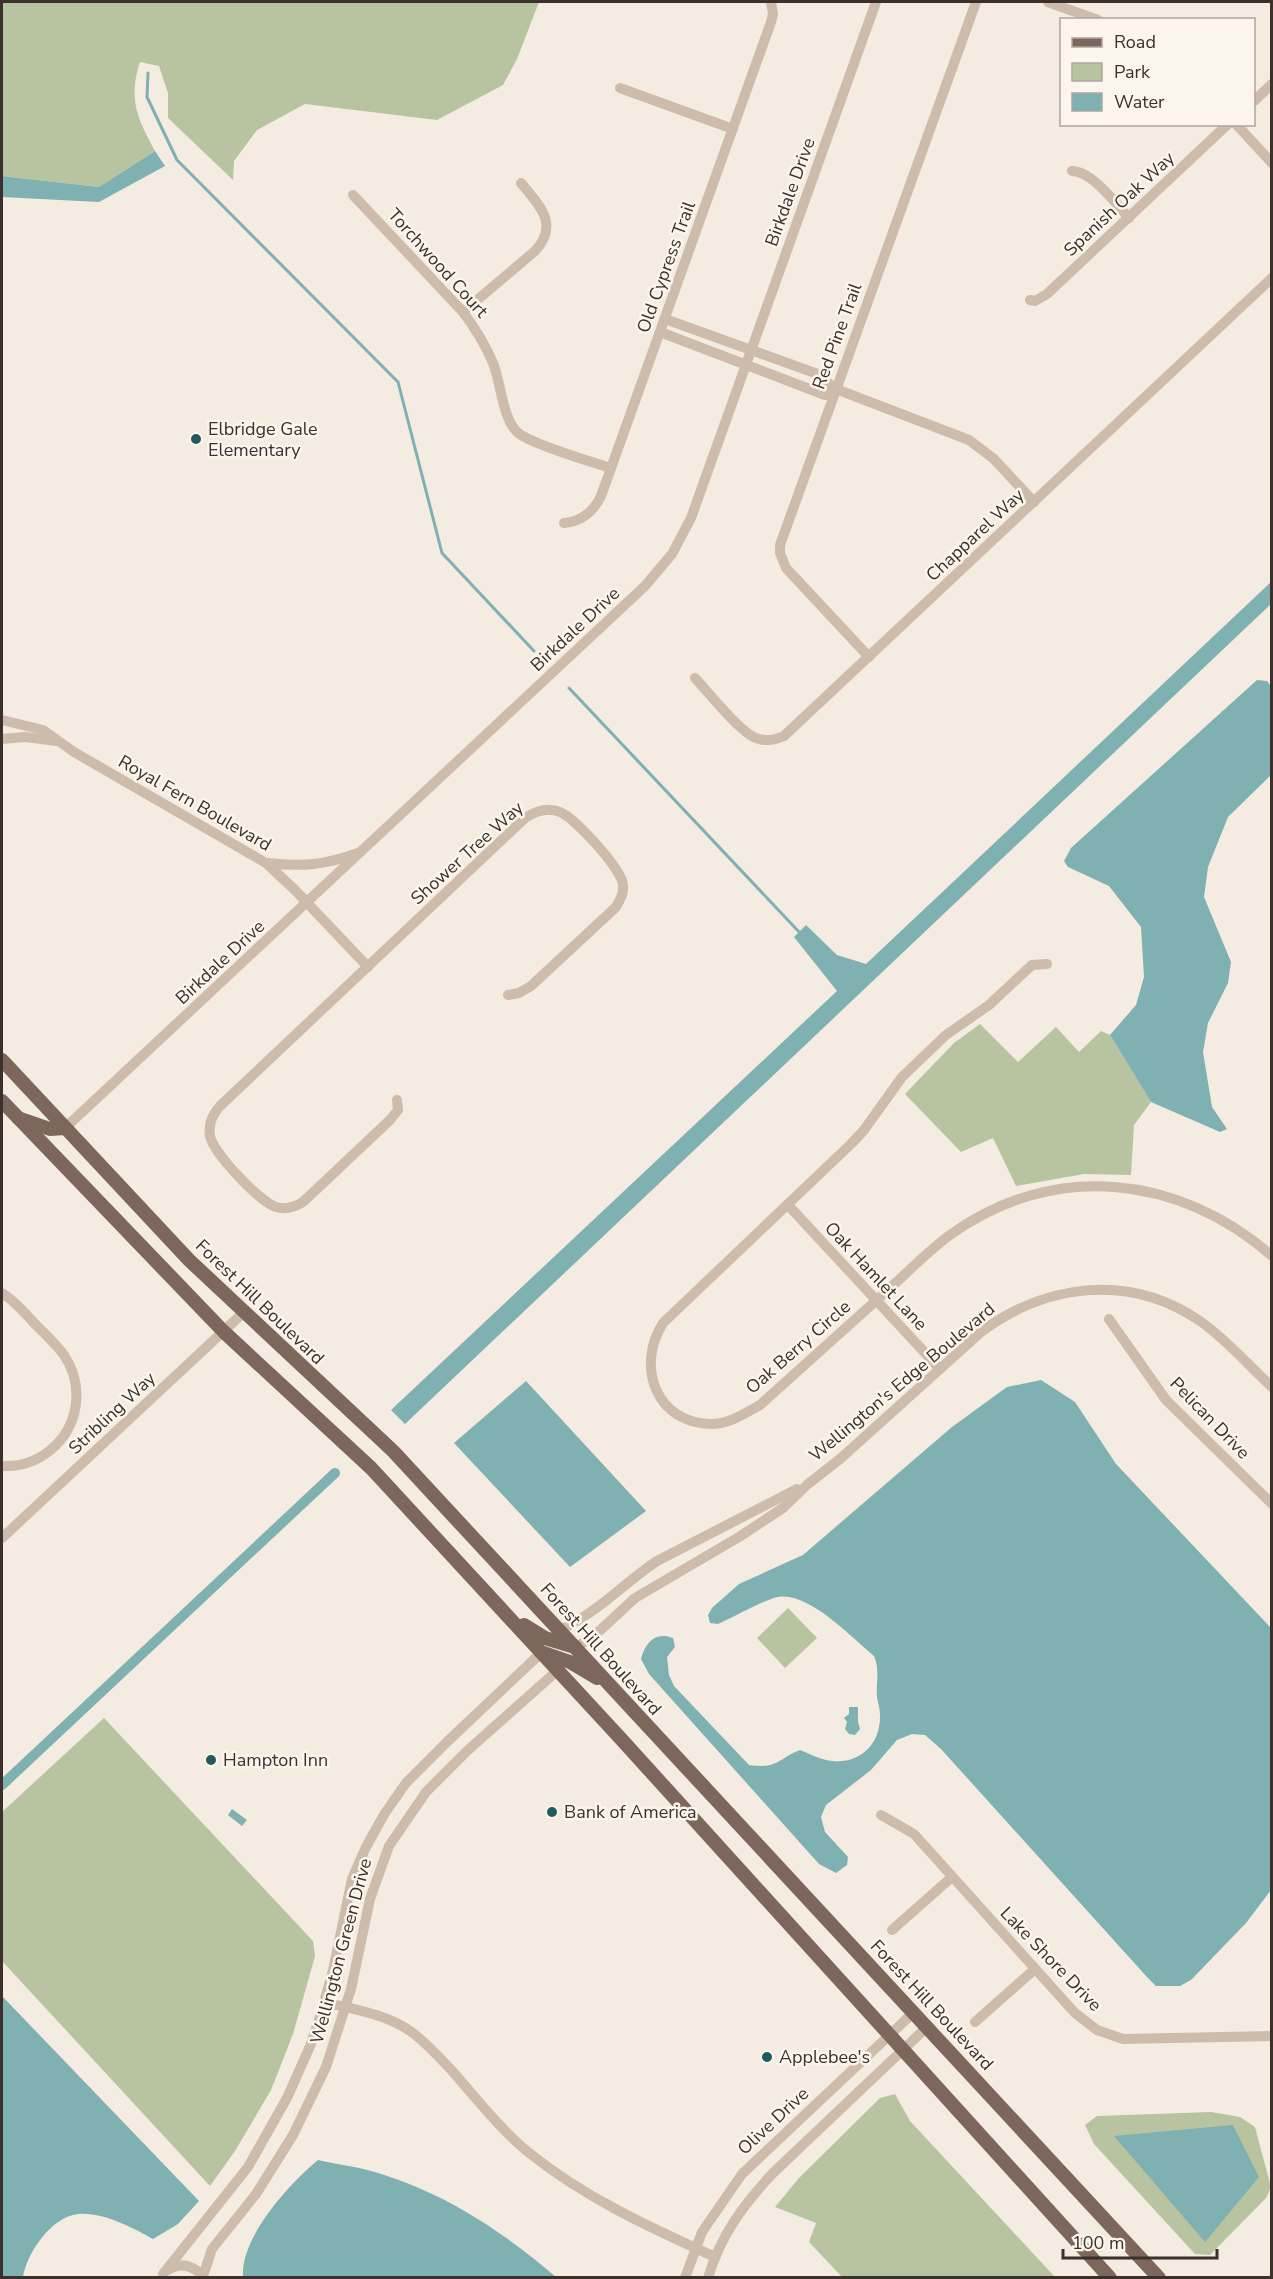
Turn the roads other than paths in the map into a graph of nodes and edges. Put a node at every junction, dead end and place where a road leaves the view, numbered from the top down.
1 (771, 2) edge
2 (876, 2) edge
3 (976, 2) edge
4 (1048, 2) edge
5 (1092, 18) edge
6 (1272, 84) edge
7 (620, 88) dead end
8 (1255, 100) edge
9 (1226, 126) edge
10 (1238, 126) edge
11 (733, 129) junction
12 (1272, 163) edge
13 (1072, 171) dead end
14 (521, 183) dead end
15 (353, 195) dead end
16 (1129, 218) junction
17 (1272, 278) edge
18 (1030, 300) dead end
19 (463, 312) junction
20 (664, 319) junction
21 (660, 332) junction
22 (751, 351) junction
23 (746, 365) junction
24 (836, 389) junction
25 (611, 468) junction
26 (1034, 502) junction
27 (564, 524) dead end
28 (869, 657) junction
29 (695, 678) dead end
30 (2, 720) edge
31 (2, 738) edge
32 (57, 741) junction
33 (361, 852) junction
34 (266, 863) junction
35 (308, 903) junction
36 (1047, 964) dead end
37 (368, 967) junction
38 (508, 995) dead end
39 (2, 1060) edge
40 (398, 1100) dead end
41 (2, 1101) edge
42 (16, 1117) junction
43 (65, 1128) junction
44 (788, 1205) junction
45 (1272, 1256) edge
46 (2, 1293) edge
47 (876, 1301) junction
48 (244, 1312) junction
49 (1109, 1319) dead end
50 (224, 1332) junction
51 (940, 1369) junction
52 (1272, 1387) edge
53 (2, 1466) edge
54 (808, 1484) junction
55 (1272, 1504) edge
56 (2, 1538) edge
57 (501, 1608) junction
58 (560, 1630) junction
59 (576, 1647) junction
60 (542, 1653) junction
61 (558, 1670) junction
62 (610, 1685) junction
63 (881, 1815) dead end
64 (952, 1877) junction
65 (347, 1904) junction
66 (367, 1909) junction
67 (892, 1930) dead end
68 (1035, 1969) junction
69 (324, 2002) junction
70 (345, 2007) junction
71 (914, 2012) junction
72 (975, 2022) dead end
73 (928, 2026) junction
74 (890, 2034) junction
75 (1272, 2036) edge
76 (903, 2048) junction
77 (695, 2248) junction
78 (715, 2257) junction
79 (162, 2276) edge
80 (204, 2277) edge
81 (685, 2277) edge
82 (708, 2277) edge
83 (1110, 2277) edge
84 (1159, 2277) edge

1 - 11 street, Old Cypress Trail
2 - 22 street, Birkdale Drive
3 - 24 street, Red Pine Trail
4 - 5 street
6 - 8 street
7 - 11 street
9 - 16 street, Spanish Oak Way
10 - 12 street
11 - 20 street, Old Cypress Trail
13 - 16 street
14 - 19 street
15 - 19 street, Torchwood Court
16 - 18 street, Spanish Oak Way
17 - 26 street, Chapparel Way
19 - 25 street, Torchwood Court
20 - 21 street, Old Cypress Trail
20 - 22 street
21 - 23 street
21 - 25 street, Old Cypress Trail
22 - 23 street, Birkdale Drive
22 - 24 street
23 - 24 street
23 - 33 street, Birkdale Drive
24 - 26 street
24 - 28 street, Red Pine Trail
25 - 27 street, Old Cypress Trail
26 - 28 street, Chapparel Way
28 - 29 street, Chapparel Way
30 - 32 street, Royal Fern Boulevard
31 - 32 street, Royal Fern Boulevard
32 - 34 street, Royal Fern Boulevard
33 - 34 street
33 - 35 street, Birkdale Drive
34 - 35 street, Royal Fern Boulevard
35 - 37 street
35 - 43 street, Birkdale Drive
36 - 44 street, Oak Berry Circle
37 - 38 street, Shower Tree Way
37 - 40 street, Shower Tree Way
39 - 43 main road, Forest Hill Boulevard
41 - 42 main road
42 - 43 main road
42 - 50 main road
43 - 48 main road, Forest Hill Boulevard
44 - 47 street, Oak Hamlet Lane
44 - 47 street, Oak Berry Circle
45 - 47 street, Oak Berry Circle
46 - 53 street
47 - 51 street, Oak Hamlet Lane
48 - 50 street, Stribling Way
48 - 58 main road, Forest Hill Boulevard
49 - 55 street, Pelican Drive
50 - 56 street, Stribling Way
50 - 57 main road
51 - 52 street, Wellington's Edge Boulevard
51 - 54 street, Wellington's Edge Boulevard
54 - 58 street, Wellington's Edge Boulevard
54 - 59 street, Wellington's Edge Boulevard
57 - 59 main road
57 - 60 main road
58 - 59 main road, Forest Hill Boulevard
59 - 62 main road, Forest Hill Boulevard
60 - 61 main road
60 - 62 main road
60 - 65 street, Wellington Green Drive
61 - 66 street, Wellington Green Drive
61 - 74 main road
62 - 71 main road, Forest Hill Boulevard
63 - 64 street, Lake Shore Drive
64 - 67 street
64 - 68 street, Lake Shore Drive
65 - 66 street
65 - 69 street, Wellington Green Drive
66 - 70 street, Wellington Green Drive
68 - 72 street
68 - 75 street, Lake Shore Drive
69 - 70 street
69 - 79 street, Wellington Green Drive
70 - 77 street
70 - 80 street, Wellington Green Drive
71 - 73 main road, Forest Hill Boulevard
71 - 74 street, Olive Drive
73 - 76 street, Olive Drive
73 - 84 main road, Forest Hill Boulevard
74 - 76 main road
74 - 77 street, Olive Drive
76 - 78 street, Olive Drive
76 - 83 main road
77 - 78 street
77 - 81 street, Olive Drive
78 - 82 street, Olive Drive
79 - 80 street

